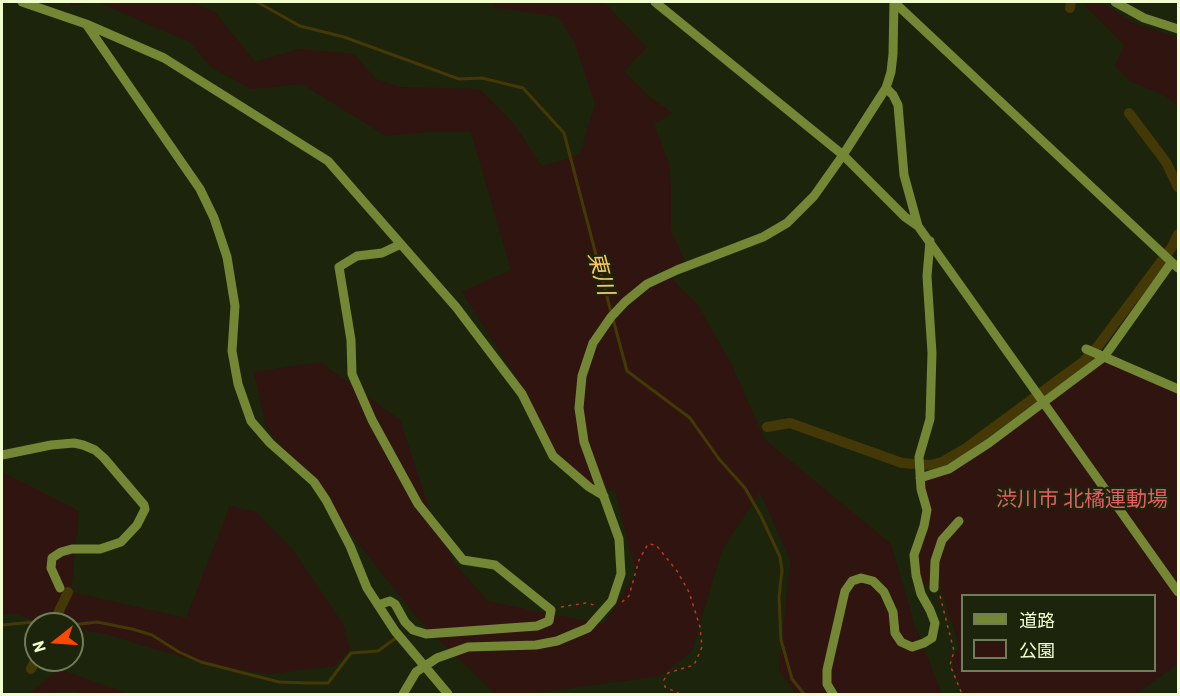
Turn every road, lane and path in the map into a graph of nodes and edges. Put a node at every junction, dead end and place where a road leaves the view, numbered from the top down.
1 (22, 2) edge
2 (655, 2) edge
3 (894, 2) edge
4 (1115, 2) edge
5 (86, 24) junction
6 (1179, 30) edge
7 (886, 88) junction
8 (843, 155) junction
9 (918, 226) junction
10 (930, 241) junction
11 (401, 244) junction
12 (1175, 266) edge
13 (1086, 349) dead end
14 (1104, 357) junction
15 (1179, 389) edge
16 (1043, 401) junction
17 (2, 455) edge
18 (920, 476) junction
19 (604, 496) junction
20 (959, 521) dead end
21 (60, 588) dead end
22 (934, 588) joint
23 (1179, 592) edge
24 (378, 604) junction
25 (607, 608) junction
26 (551, 610) junction
27 (403, 694) edge
28 (448, 694) edge
29 (680, 694) edge
30 (833, 694) edge
31 (962, 694) edge

1 - 5 street
2 - 8 street
3 - 7 street
3 - 12 street
4 - 6 street
5 - 11 street
5 - 24 street
7 - 8 street
7 - 9 street
8 - 9 street
8 - 19 street
9 - 10 street
10 - 16 street
10 - 18 street
11 - 19 street
11 - 26 street
12 - 14 street
13 - 14 street
14 - 15 street
14 - 16 street
16 - 18 street
16 - 23 street
17 - 21 street
18 - 30 street
19 - 25 street
20 - 22 street
22 - 31 path
24 - 26 street
24 - 28 street
25 - 26 path
25 - 27 street
25 - 29 path

